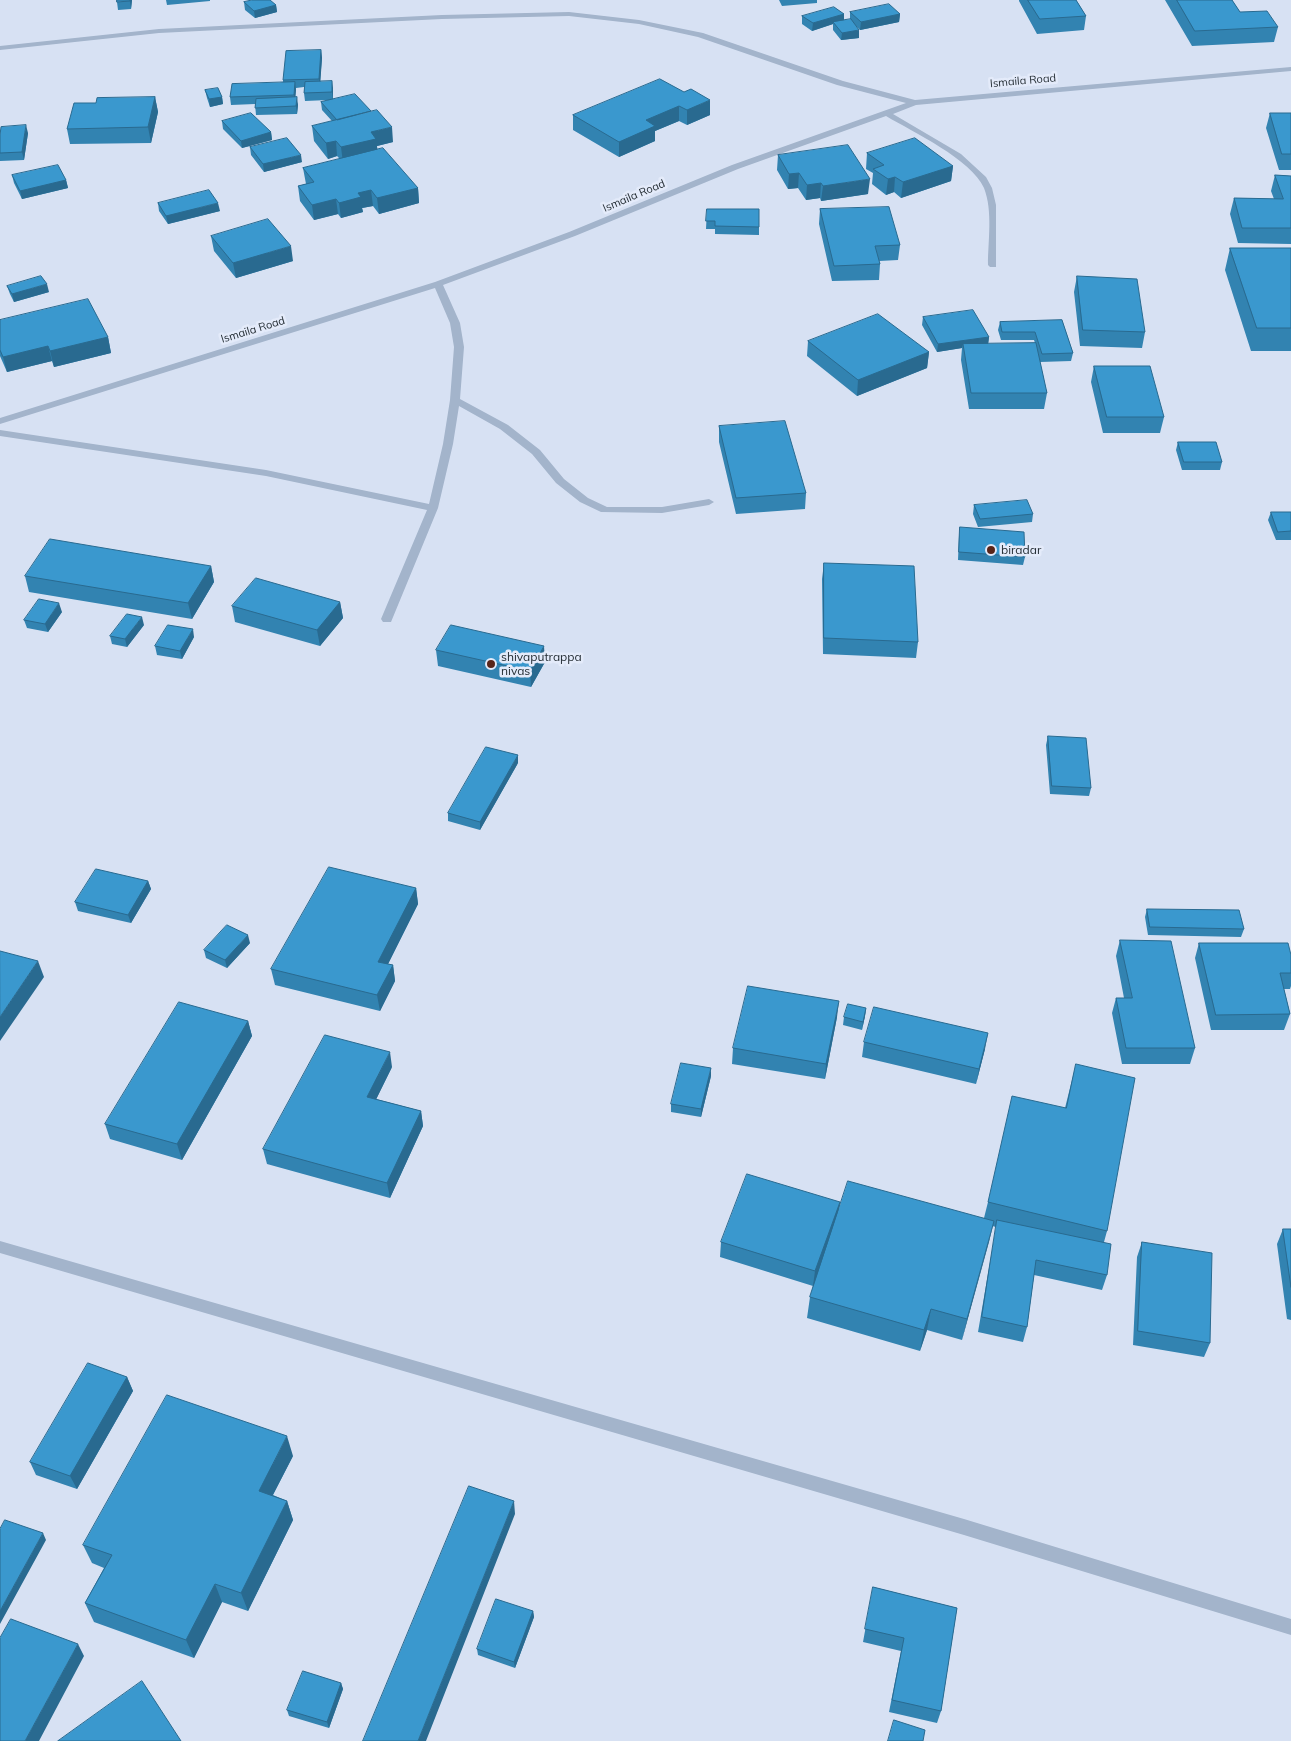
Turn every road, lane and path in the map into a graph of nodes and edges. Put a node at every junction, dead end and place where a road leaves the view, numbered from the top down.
1 (0, 48) edge
2 (1291, 69) edge
3 (914, 103) junction
4 (886, 113) junction
5 (993, 266) dead end
6 (438, 284) junction
7 (456, 400) junction
8 (0, 421) edge
9 (0, 433) edge
10 (709, 502) dead end
11 (433, 508) junction
12 (387, 619) dead end
13 (0, 1247) edge
14 (1291, 1628) edge

1 - 3 street
2 - 3 street, Ismaila Road
3 - 4 street, Ismaila Road
4 - 5 street
4 - 6 street, Ismaila Road
6 - 7 street
6 - 8 street, Ismaila Road
7 - 10 street
7 - 11 street
9 - 11 street
11 - 12 street
13 - 14 street

